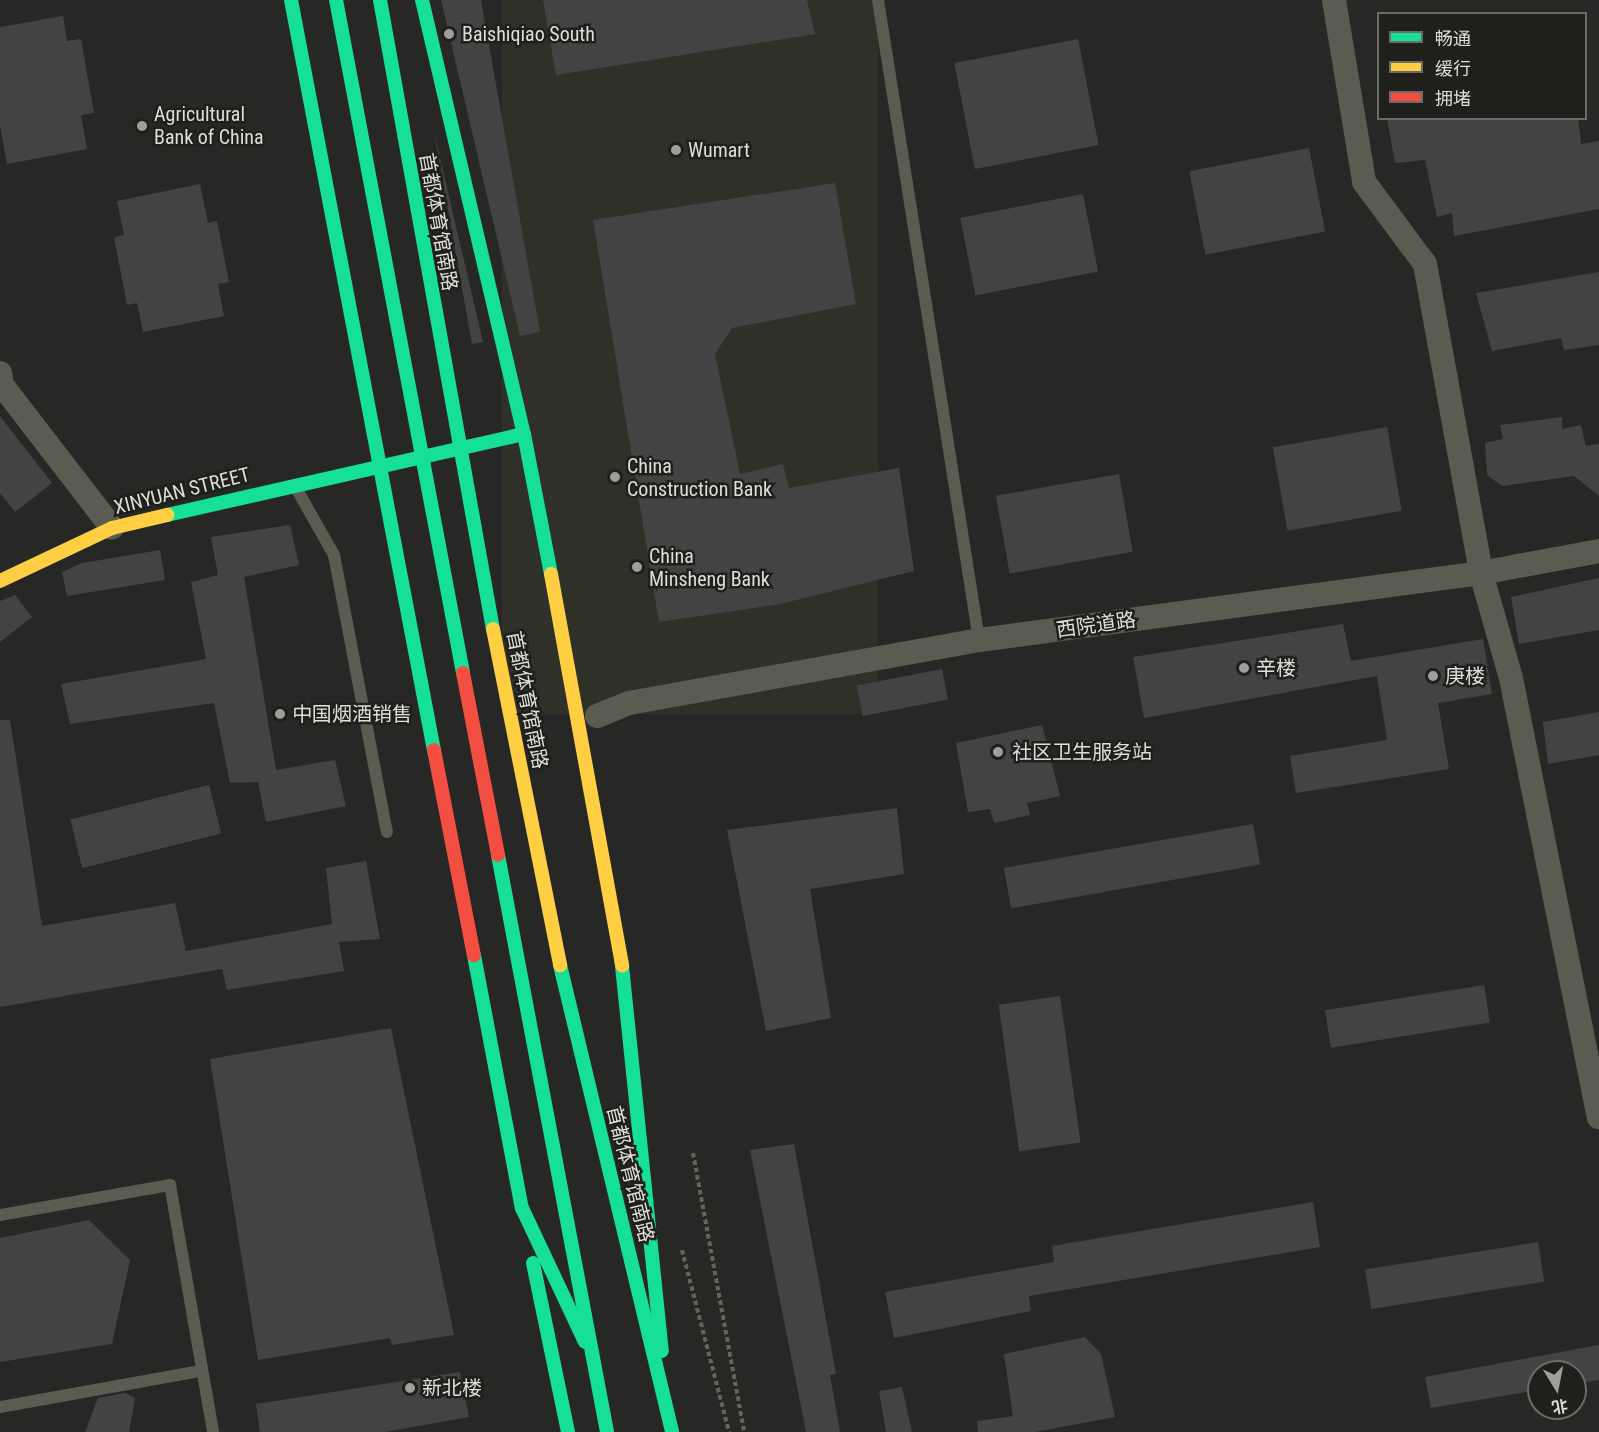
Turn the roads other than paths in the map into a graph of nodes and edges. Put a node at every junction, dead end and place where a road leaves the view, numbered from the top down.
1 (291, 0) edge
2 (336, 0) edge
3 (380, 0) edge
4 (422, 0) edge
5 (878, 0) edge
6 (1334, 0) edge
7 (0, 373) edge
8 (524, 434) junction
9 (457, 449) junction
10 (421, 456) junction
11 (382, 465) junction
12 (294, 484) junction
13 (112, 528) junction
14 (1599, 551) edge
15 (1481, 573) junction
16 (0, 581) edge
17 (979, 640) junction
18 (597, 716) dead end
19 (387, 832) dead end
20 (1599, 1117) edge
21 (522, 1208) junction
22 (0, 1215) edge
23 (589, 1351) junction
24 (201, 1371) junction
25 (666, 1401) junction
26 (0, 1407) edge
27 (213, 1432) edge
28 (568, 1432) edge
29 (607, 1432) edge
30 (672, 1432) edge

1 - 11 street
2 - 10 street
3 - 9 street, 首都体育馆南路
4 - 8 street, 首都体育馆南路
5 - 17 lane
6 - 15 street
7 - 13 street
8 - 9 street, XINYUAN STREET
8 - 25 street, 首都体育馆南路
9 - 10 street, XINYUAN STREET
9 - 25 street, 首都体育馆南路
10 - 11 street, XINYUAN STREET
10 - 23 street
11 - 12 street, XINYUAN STREET
11 - 21 street
12 - 13 street, XINYUAN STREET
12 - 19 lane
13 - 16 street, XINYUAN STREET
14 - 15 street, 西院道路
15 - 17 street, 西院道路
15 - 20 street
17 - 18 street, 西院道路
21 - 23 street
21 - 28 street
22 - 24 lane
23 - 29 street
24 - 26 lane
24 - 27 lane
25 - 30 street, 首都体育馆南路

